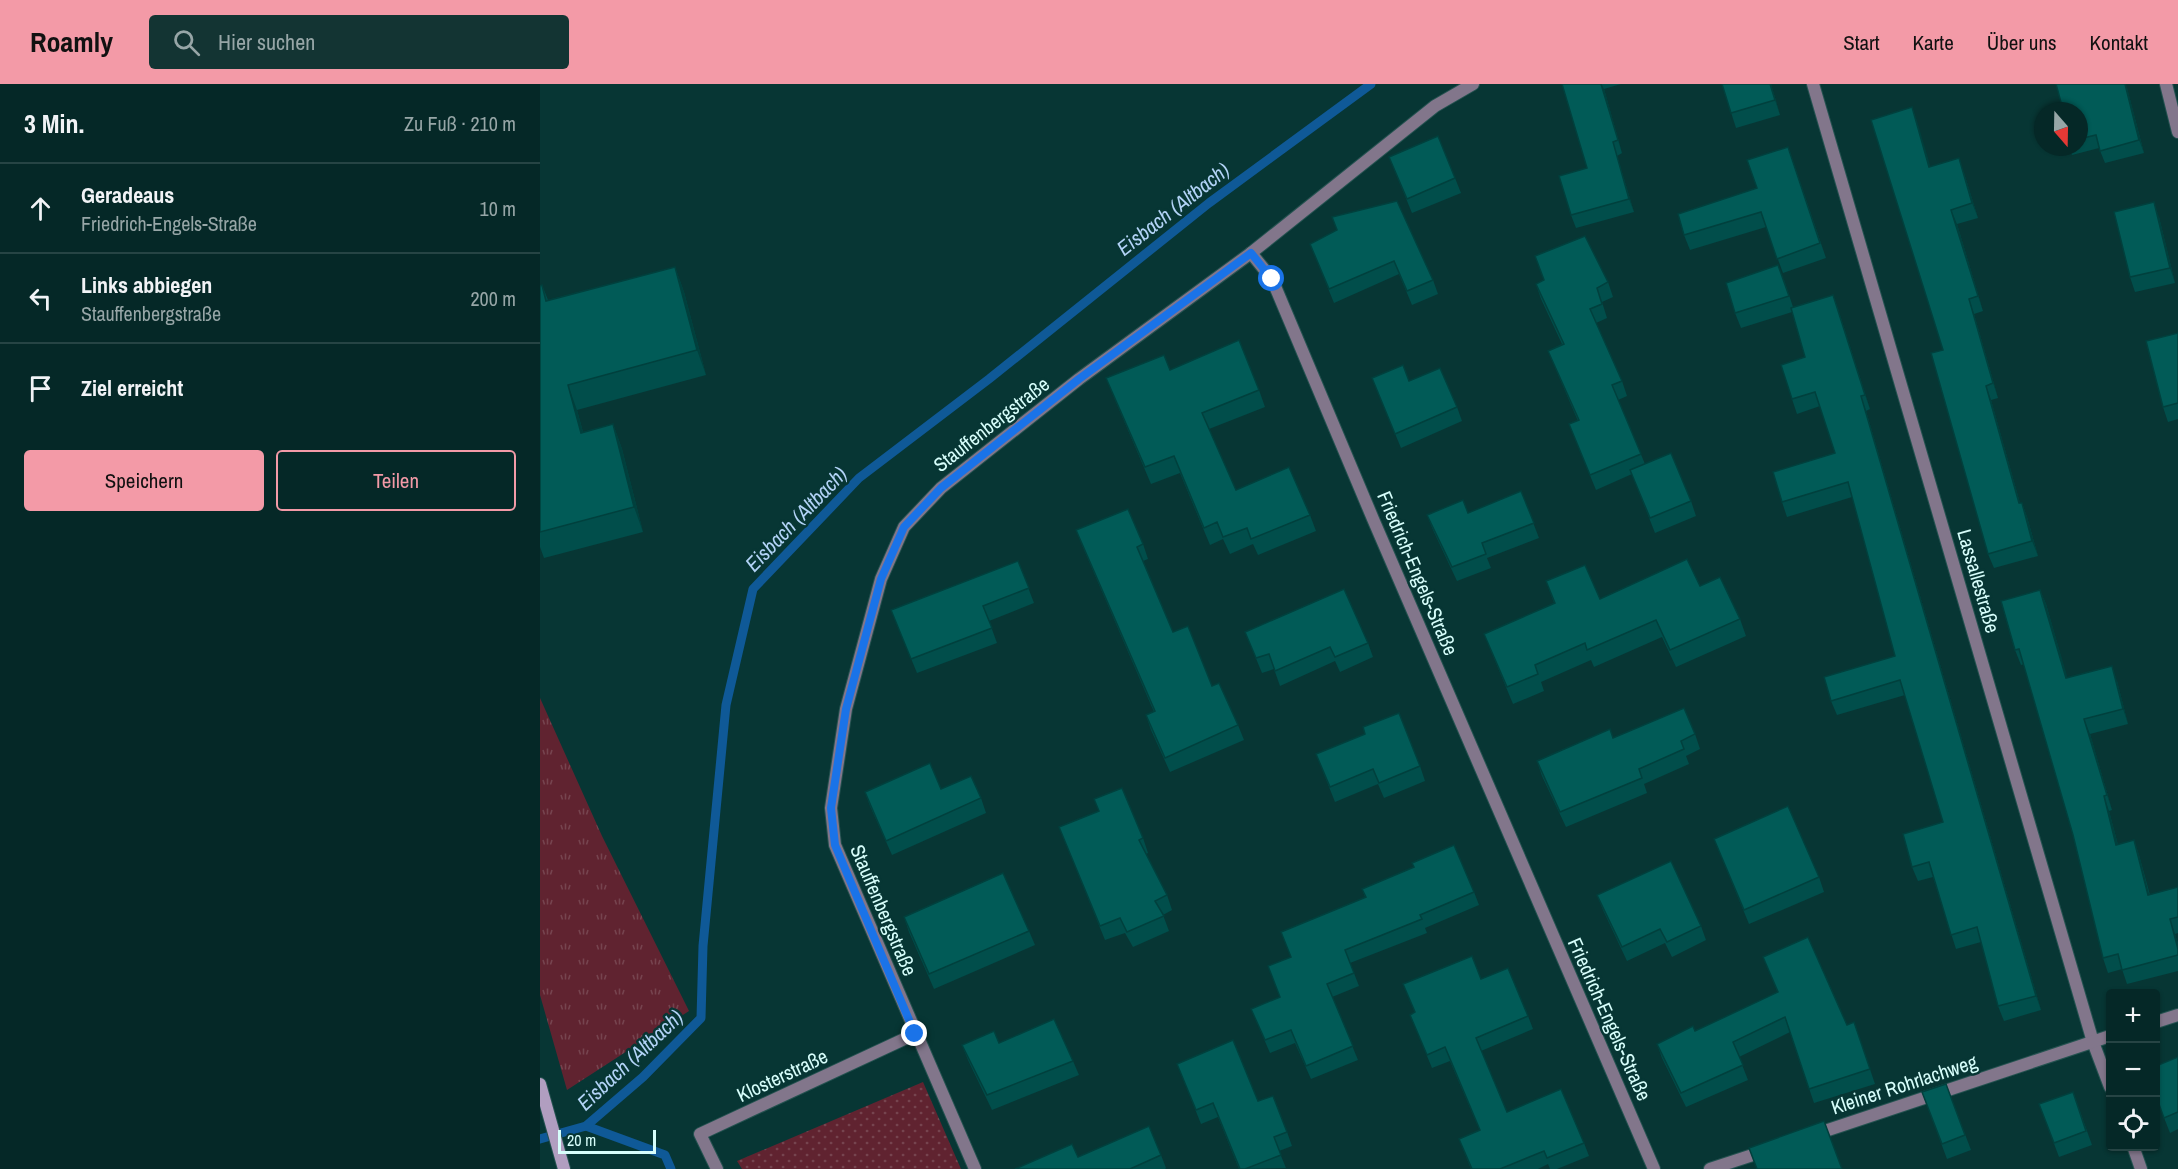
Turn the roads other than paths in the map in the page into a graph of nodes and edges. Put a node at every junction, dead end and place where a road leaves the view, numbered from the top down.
1 (1473, 84) edge
2 (1813, 84) edge
3 (2166, 84) edge
4 (2178, 132) edge
5 (1251, 253) junction
6 (2178, 1015) edge
7 (2160, 1021) edge
8 (915, 1034) junction
9 (2106, 1038) edge
10 (2094, 1042) junction
11 (2106, 1076) edge
12 (540, 1084) edge
13 (1801, 1139) edge
14 (1778, 1147) edge
15 (2135, 1151) edge
16 (564, 1169) edge
17 (717, 1169) edge
18 (975, 1169) edge
19 (1654, 1169) edge
20 (1710, 1169) edge
21 (2141, 1169) edge

1 - 5 street
2 - 10 street, Lassallestraße
3 - 4 street
5 - 8 street, Stauffenbergstraße
5 - 19 street, Friedrich-Engels-Straße
6 - 7 street
8 - 17 street, Klosterstraße
8 - 18 street, Stauffenbergstraße
9 - 10 street, Kleiner Rohrlachweg
10 - 11 street, Lassallestraße
10 - 13 street, Kleiner Rohrlachweg
12 - 16 main road
14 - 20 street
15 - 21 street

